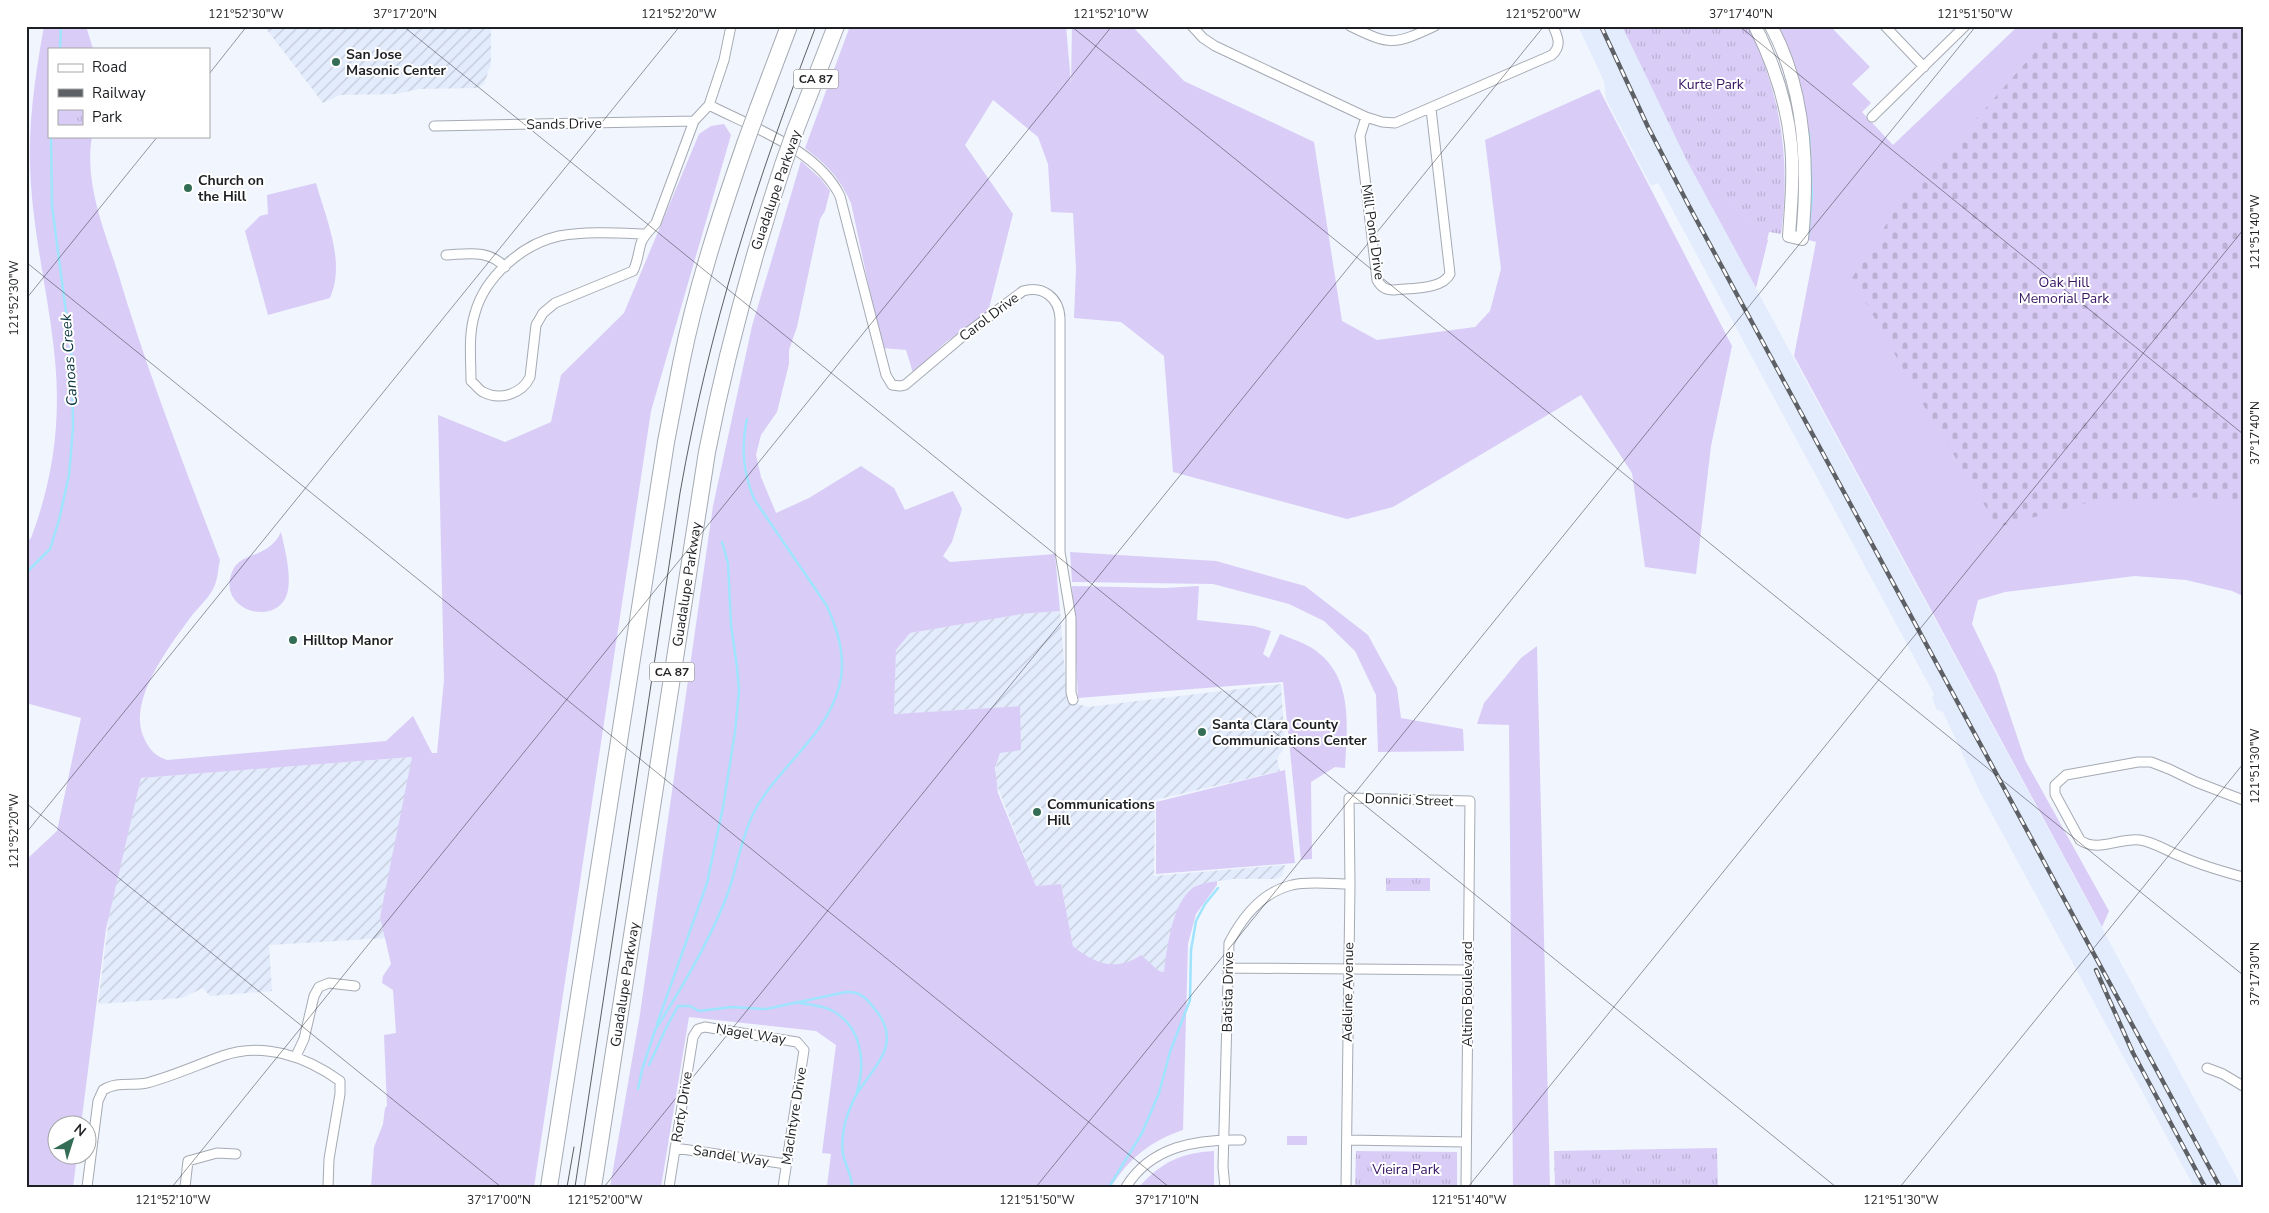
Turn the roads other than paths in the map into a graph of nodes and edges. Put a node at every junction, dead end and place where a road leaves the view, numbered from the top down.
1 (731, 26) edge
2 (789, 26) edge
3 (836, 26) edge
4 (1192, 26) edge
5 (1350, 26) edge
6 (1435, 26) edge
7 (1553, 26) edge
8 (1756, 26) edge
9 (1771, 26) edge
10 (1885, 26) edge
11 (1965, 26) edge
12 (1924, 67) junction
13 (708, 105) junction
14 (1431, 109) junction
15 (1366, 117) junction
16 (1872, 118) dead end
17 (694, 121) junction
18 (434, 126) dead end
19 (646, 234) junction
20 (446, 255) dead end
21 (505, 266) junction
22 (1073, 700) dead end
23 (1349, 798) joint
24 (2243, 800) edge
25 (1470, 801) joint
26 (2243, 877) edge
27 (1350, 884) junction
28 (1227, 968) junction
29 (1349, 969) junction
30 (1467, 970) junction
31 (356, 986) dead end
32 (698, 1029) joint
33 (802, 1046) joint
34 (296, 1056) junction
35 (2207, 1068) dead end
36 (2243, 1086) edge
37 (1224, 1140) junction
38 (1240, 1140) dead end
39 (1347, 1140) junction
40 (1466, 1142) junction
41 (675, 1148) junction
42 (236, 1154) dead end
43 (786, 1164) junction
44 (87, 1187) edge
45 (185, 1187) edge
46 (328, 1187) edge
47 (549, 1187) edge
48 (593, 1187) edge
49 (669, 1187) edge
50 (783, 1187) edge
51 (1126, 1187) edge
52 (1225, 1187) edge
53 (1346, 1187) edge
54 (1466, 1187) edge

1 - 13 street
2 - 47 highway, CA 87, bridge
3 - 48 highway, Guadalupe Parkway / CA 87, bridge
4 - 15 street
5 - 6 street
7 - 14 street
8 - 9 street
10 - 12 street
11 - 12 street
12 - 16 street
13 - 17 street
13 - 22 street, Carol Drive
14 - 15 street
14 - 15 street, Mill Pond Drive
17 - 18 street, Sands Drive
17 - 19 street
19 - 21 street
19 - 21 street
20 - 21 street
23 - 25 street, Donnici Street
23 - 27 street, Adeline Avenue
24 - 26 street
25 - 30 street, Altino Boulevard
27 - 28 street, Batista Drive
27 - 29 street, Adeline Avenue
28 - 29 street
28 - 37 street, Batista Drive
29 - 30 street
29 - 39 street, Adeline Avenue
30 - 40 street, Altino Boulevard
31 - 34 street
32 - 33 street, Nagel Way
32 - 41 street, Rorty Drive
33 - 43 street, MacIntyre Drive
34 - 44 street
34 - 46 street
35 - 36 street
37 - 38 street
37 - 51 street
37 - 52 street, Batista Drive
39 - 40 street
39 - 53 street, Adeline Avenue
40 - 54 street, Altino Boulevard
41 - 43 street, Sandel Way
41 - 49 street, Rorty Drive
42 - 45 street
43 - 50 street, MacIntyre Drive

